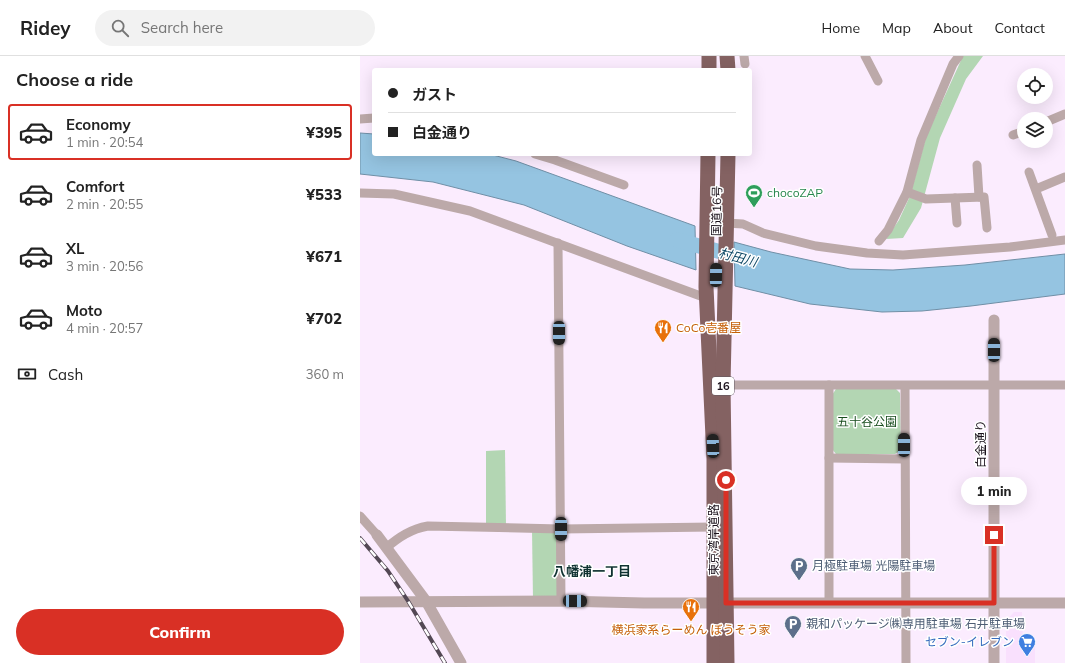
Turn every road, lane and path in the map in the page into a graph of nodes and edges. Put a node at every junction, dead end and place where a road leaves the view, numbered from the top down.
1 (709, 56) edge
2 (718, 56) edge
3 (727, 56) edge
4 (865, 56) edge
5 (959, 56) edge
6 (709, 68) edge
7 (718, 68) edge
8 (728, 68) edge
9 (878, 81) dead end
10 (1065, 114) edge
11 (372, 118) edge
12 (360, 119) edge
13 (1053, 119) edge
14 (1017, 134) edge
15 (1013, 135) dead end
16 (542, 156) edge
17 (708, 156) edge
18 (718, 156) edge
19 (728, 156) edge
20 (977, 164) dead end
21 (1030, 172) dead end
22 (1065, 177) edge
23 (624, 185) dead end
24 (1036, 189) junction
25 (907, 192) junction
26 (360, 193) edge
27 (979, 197) junction
28 (954, 198) junction
29 (957, 223) dead end
30 (719, 226) junction
31 (987, 228) dead end
32 (1052, 235) dead end
33 (1065, 240) edge
34 (879, 241) dead end
35 (558, 243) junction
36 (713, 292) junction
37 (994, 320) dead end
38 (724, 385) junction
39 (1065, 385) edge
40 (829, 386) junction
41 (905, 386) junction
42 (994, 386) junction
43 (828, 458) junction
44 (904, 459) junction
45 (360, 516) edge
46 (713, 527) junction
47 (561, 529) junction
48 (377, 535) joint
49 (386, 548) junction
50 (426, 601) junction
51 (561, 601) junction
52 (360, 602) edge
53 (720, 603) junction
54 (829, 603) junction
55 (994, 603) junction
56 (1065, 603) edge
57 (906, 604) junction
58 (460, 663) edge
59 (714, 663) edge
60 (727, 663) edge
61 (906, 663) edge
62 (994, 663) edge

1 - 6 highway
2 - 7 highway
3 - 8 highway
4 - 9 street
5 - 25 street
10 - 13 street
11 - 12 street
14 - 15 street
16 - 23 street
17 - 30 highway, 東京湾岸道路 / 16
18 - 30 highway, 国道16号 / 16
19 - 30 highway, 東京湾岸道路 / 16
20 - 27 street
21 - 24 street
22 - 24 street
24 - 32 street
25 - 28 street
25 - 34 street
26 - 35 street
27 - 28 street
27 - 31 street
28 - 29 street
30 - 33 street
30 - 36 highway, 東京湾岸道路 / 16
35 - 36 street
35 - 47 street
36 - 38 highway, 東京湾岸道路 / 16
36 - 46 highway, 東京湾岸道路 / 16
37 - 42 street, 白金通り
38 - 40 street
38 - 53 highway, 東京湾岸道路 / 16
39 - 42 street
40 - 41 street
40 - 43 street
41 - 42 street
41 - 44 street
42 - 55 street, 白金通り
43 - 44 street
43 - 54 street
44 - 57 street
45 - 48 street
46 - 47 street
46 - 53 highway, 東京湾岸道路 / 16
47 - 49 street
47 - 51 street
48 - 49 street
49 - 50 street
50 - 51 street
50 - 52 street
50 - 58 street
51 - 53 street
53 - 54 street
53 - 59 highway, 東京湾岸道路 / 16
53 - 60 highway, 東京湾岸道路 / 16
54 - 57 street
55 - 56 street
55 - 57 street
55 - 62 street, 白金通り
57 - 61 street

